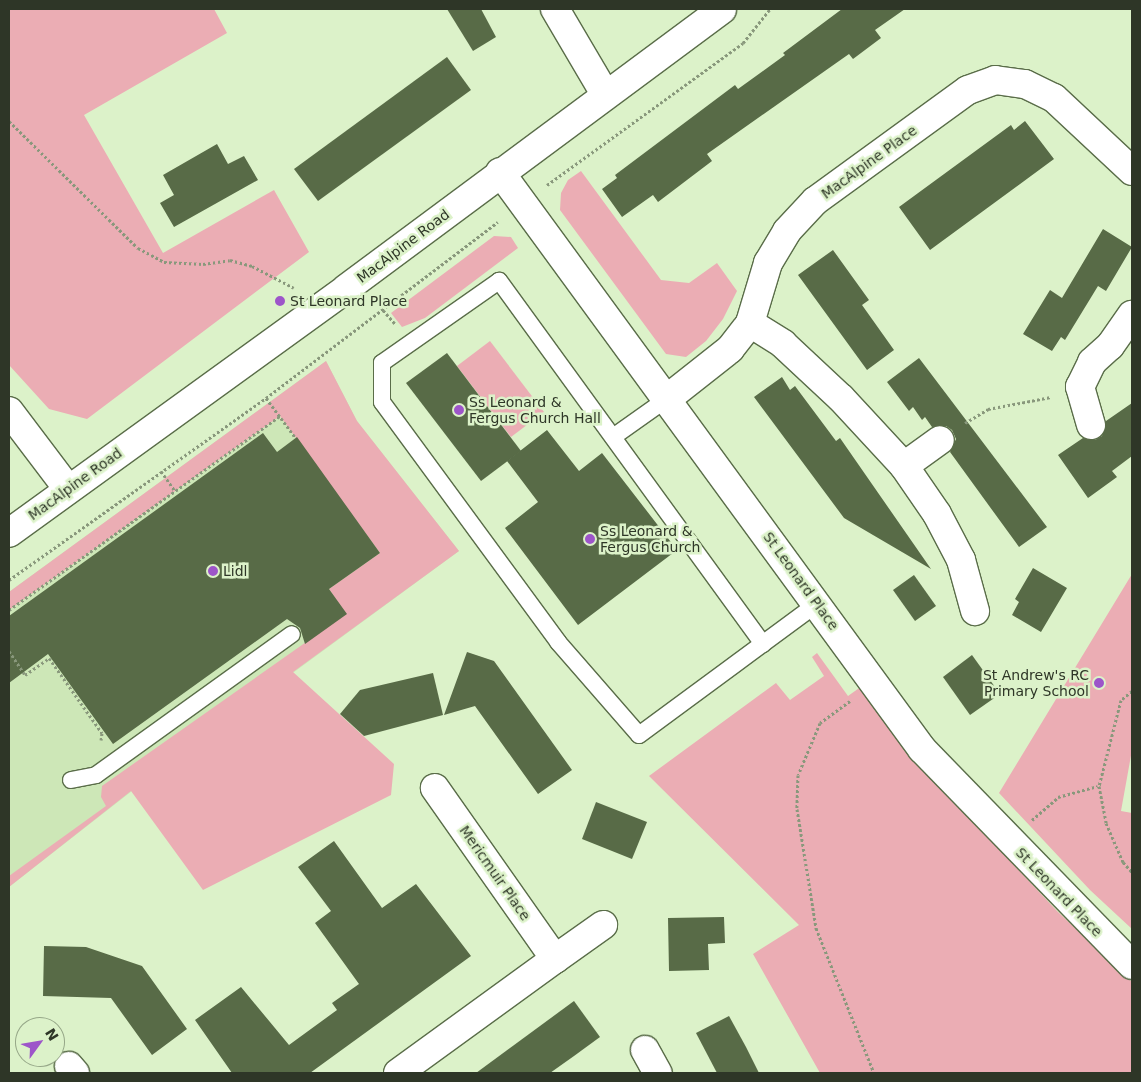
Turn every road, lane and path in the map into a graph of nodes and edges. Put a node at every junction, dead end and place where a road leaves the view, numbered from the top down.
1 (555, 9) edge
2 (722, 9) edge
3 (770, 9) edge
4 (606, 94) junction
5 (9, 121) edge
6 (1132, 171) edge
7 (500, 172) junction
8 (524, 203) junction
9 (324, 305) junction
10 (1132, 315) edge
11 (750, 323) junction
12 (1080, 387) junction
13 (266, 398) junction
14 (668, 398) junction
15 (9, 411) edge
16 (280, 416) junction
17 (1091, 425) dead end
18 (295, 437) dead end
19 (613, 437) junction
20 (940, 440) joint
21 (904, 466) junction
22 (160, 471) junction
23 (68, 489) junction
24 (175, 491) junction
25 (9, 533) edge
26 (9, 580) edge
27 (818, 603) junction
28 (9, 610) edge
29 (975, 611) dead end
30 (292, 634) dead end
31 (763, 644) junction
32 (9, 651) edge
33 (10, 657) edge
34 (872, 684) junction
35 (1132, 691) edge
36 (96, 775) junction
37 (71, 780) dead end
38 (1098, 786) junction
39 (435, 788) dead end
40 (1009, 840) junction
41 (1132, 872) edge
42 (603, 925) dead end
43 (555, 959) junction
44 (1132, 965) edge
45 (645, 1050) dead end
46 (398, 1073) edge
47 (658, 1073) edge
48 (874, 1073) edge

1 - 4 street
2 - 4 street, MacAlpine Road
3 - 8 path
4 - 7 street, MacAlpine Road
5 - 9 path
6 - 11 street, MacAlpine Place
7 - 8 street, St Leonard Place
7 - 9 street, MacAlpine Road
8 - 13 path
8 - 14 street, St Leonard Place
9 - 23 street, MacAlpine Road
10 - 12 street
11 - 14 street, MacAlpine Place
11 - 21 street
12 - 17 street
12 - 20 path
13 - 16 path
13 - 22 path
14 - 19 lane
14 - 27 street, St Leonard Place
15 - 23 street
16 - 18 path
16 - 24 path
19 - 31 lane
19 - 31 lane
20 - 21 street
21 - 29 street
22 - 24 path
22 - 26 path
23 - 25 street, MacAlpine Road
24 - 28 path
27 - 31 lane
27 - 34 street, St Leonard Place
30 - 36 lane
32 - 33 path
33 - 36 path
34 - 40 street, St Leonard Place
34 - 48 path
35 - 38 path
36 - 37 lane
38 - 40 path
38 - 41 path
39 - 43 street, Mericmuir Place
40 - 44 street, St Leonard Place
42 - 43 street
43 - 46 street
45 - 47 street

